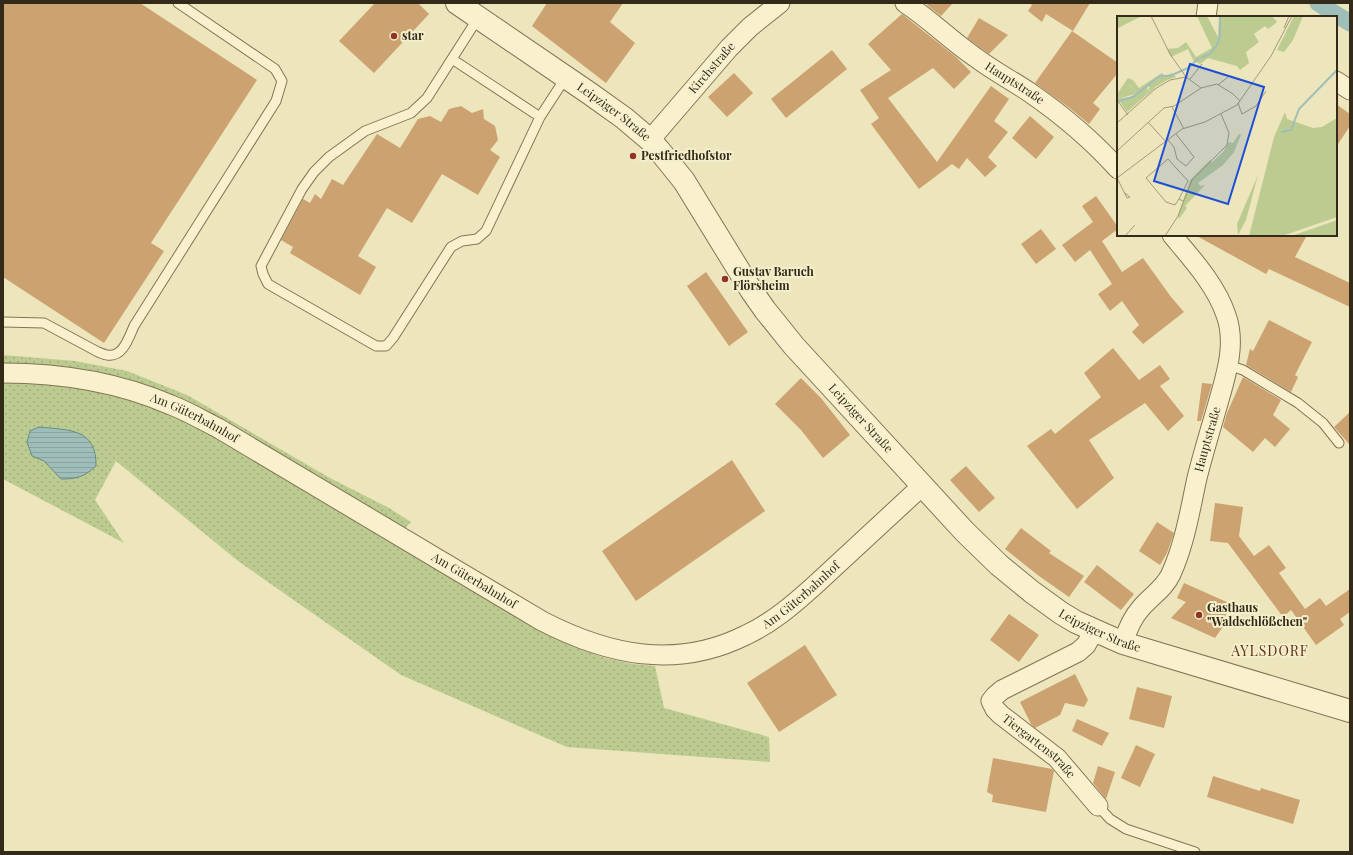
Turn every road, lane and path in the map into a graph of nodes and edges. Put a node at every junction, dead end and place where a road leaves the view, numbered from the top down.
1 (178, 3) edge
2 (457, 3) edge
3 (780, 3) edge
4 (905, 3) edge
5 (1208, 3) edge
6 (1206, 16) edge
7 (478, 18) junction
8 (452, 59) junction
9 (566, 77) junction
10 (1337, 82) edge
11 (1350, 90) edge
12 (540, 117) junction
13 (650, 140) junction
14 (1109, 149) edge
15 (1117, 168) edge
16 (1173, 236) edge
17 (3, 322) edge
18 (1228, 365) junction
19 (3, 372) edge
20 (1339, 443) dead end
21 (922, 486) junction
22 (1094, 631) junction
23 (1123, 643) junction
24 (1350, 711) edge
25 (1098, 806) joint
26 (1195, 852) edge

1 - 17 lane
2 - 7 street, Leipziger Straße
3 - 13 street, Kirchstraße
4 - 14 street, Hauptstraße
5 - 6 street
7 - 8 lane
7 - 9 street, Leipziger Straße
8 - 12 lane
8 - 12 lane
9 - 12 lane
9 - 13 street, Leipziger Straße
10 - 11 street
13 - 21 street, Leipziger Straße
14 - 15 street, Hauptstraße
16 - 18 street, Hauptstraße
18 - 20 lane
18 - 23 street, Hauptstraße
19 - 21 street, Am Güterbahnhof
21 - 22 street, Leipziger Straße
22 - 23 street, Leipziger Straße
22 - 25 street, Tiergartenstraße
23 - 24 street, Leipziger Straße
25 - 26 lane, Tiergartenstraße

